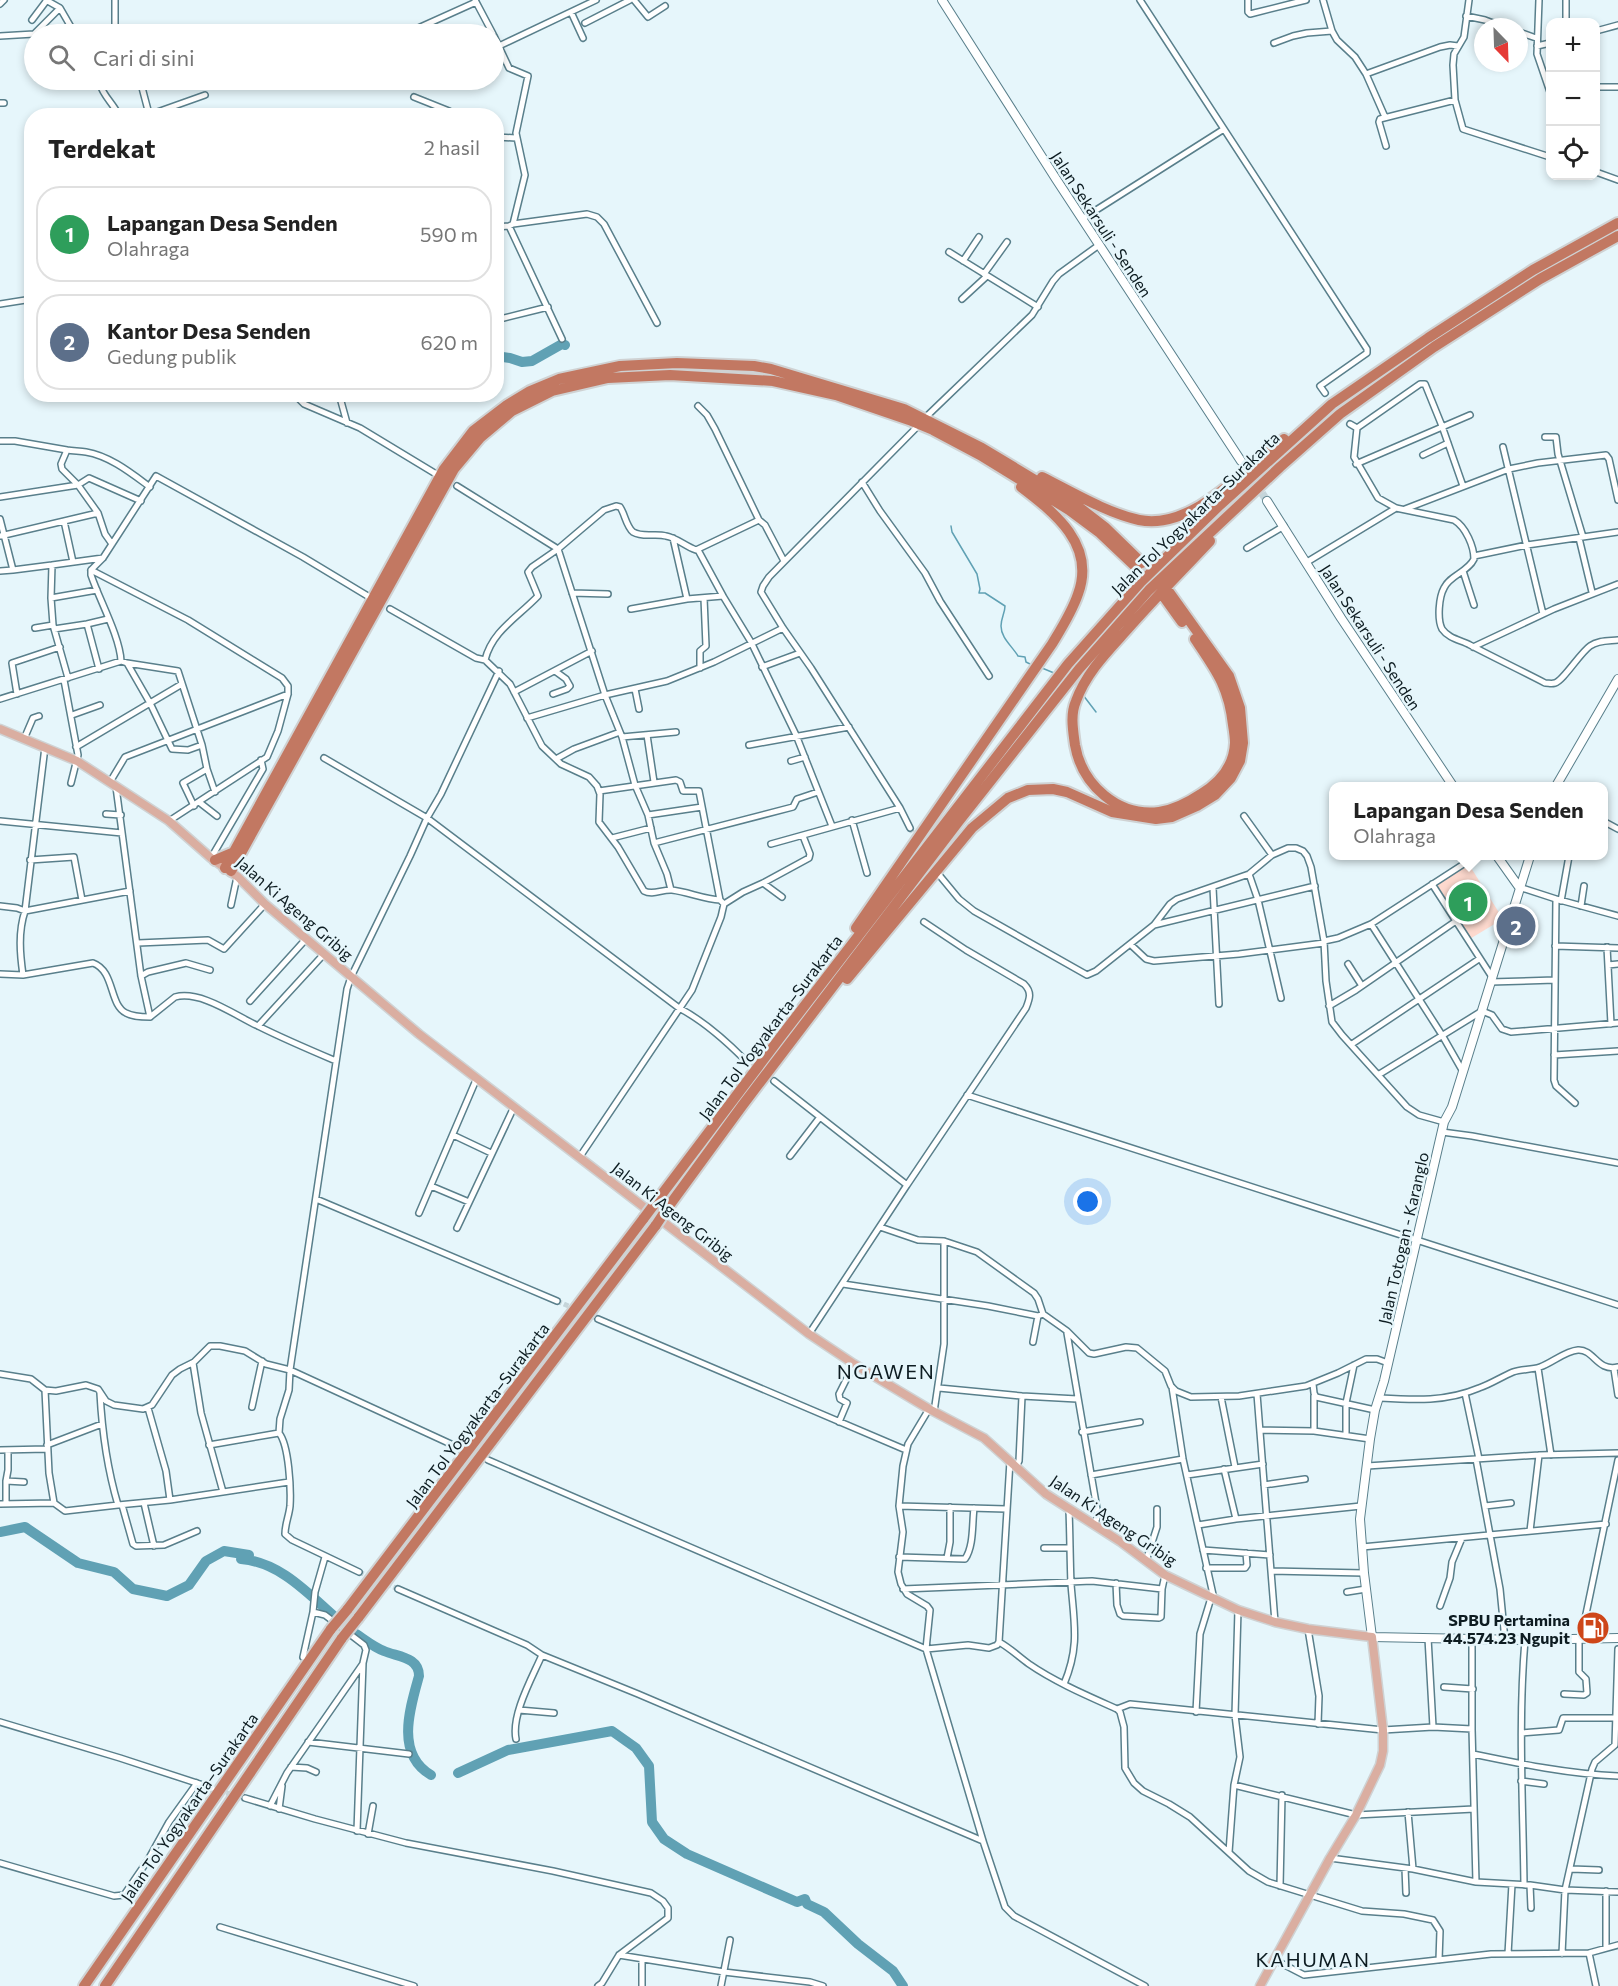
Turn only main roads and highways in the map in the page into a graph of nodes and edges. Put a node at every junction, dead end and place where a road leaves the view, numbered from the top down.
1 (1618, 223) edge
2 (1618, 236) edge
3 (1462, 322) junction
4 (1431, 343) junction
5 (1332, 404) junction
6 (981, 452) junction
7 (1280, 467) junction
8 (1140, 565) dead end
9 (0, 729) edge
10 (237, 855) junction
11 (213, 859) junction
12 (231, 872) junction
13 (782, 1035) junction
14 (742, 1106) junction
15 (84, 1986) edge
16 (105, 1986) edge
17 (1260, 1986) edge

1 - 3 highway, Jalan Tol Yogyakarta–Surakarta
2 - 3 highway, Jalan Tol Yogyakarta–Surakarta
3 - 4 highway, Jalan Tol Yogyakarta–Surakarta
4 - 5 highway, Jalan Tol Yogyakarta–Surakarta
4 - 7 highway, Jalan Tol Yogyakarta–Surakarta
5 - 6 highway
5 - 13 highway, Jalan Tol Yogyakarta–Surakarta
6 - 8 highway
6 - 10 highway
6 - 13 highway
7 - 14 highway, Jalan Tol Yogyakarta–Surakarta
7 - 14 highway
9 - 11 main road, Jalan Ki Ageng Gribig
10 - 11 highway
10 - 12 highway
11 - 12 main road, Jalan Ki Ageng Gribig
12 - 17 main road, Jalan Ki Ageng Gribig
13 - 15 highway, Jalan Tol Yogyakarta–Surakarta, bridge
14 - 16 highway, Jalan Tol Yogyakarta–Surakarta, bridge

